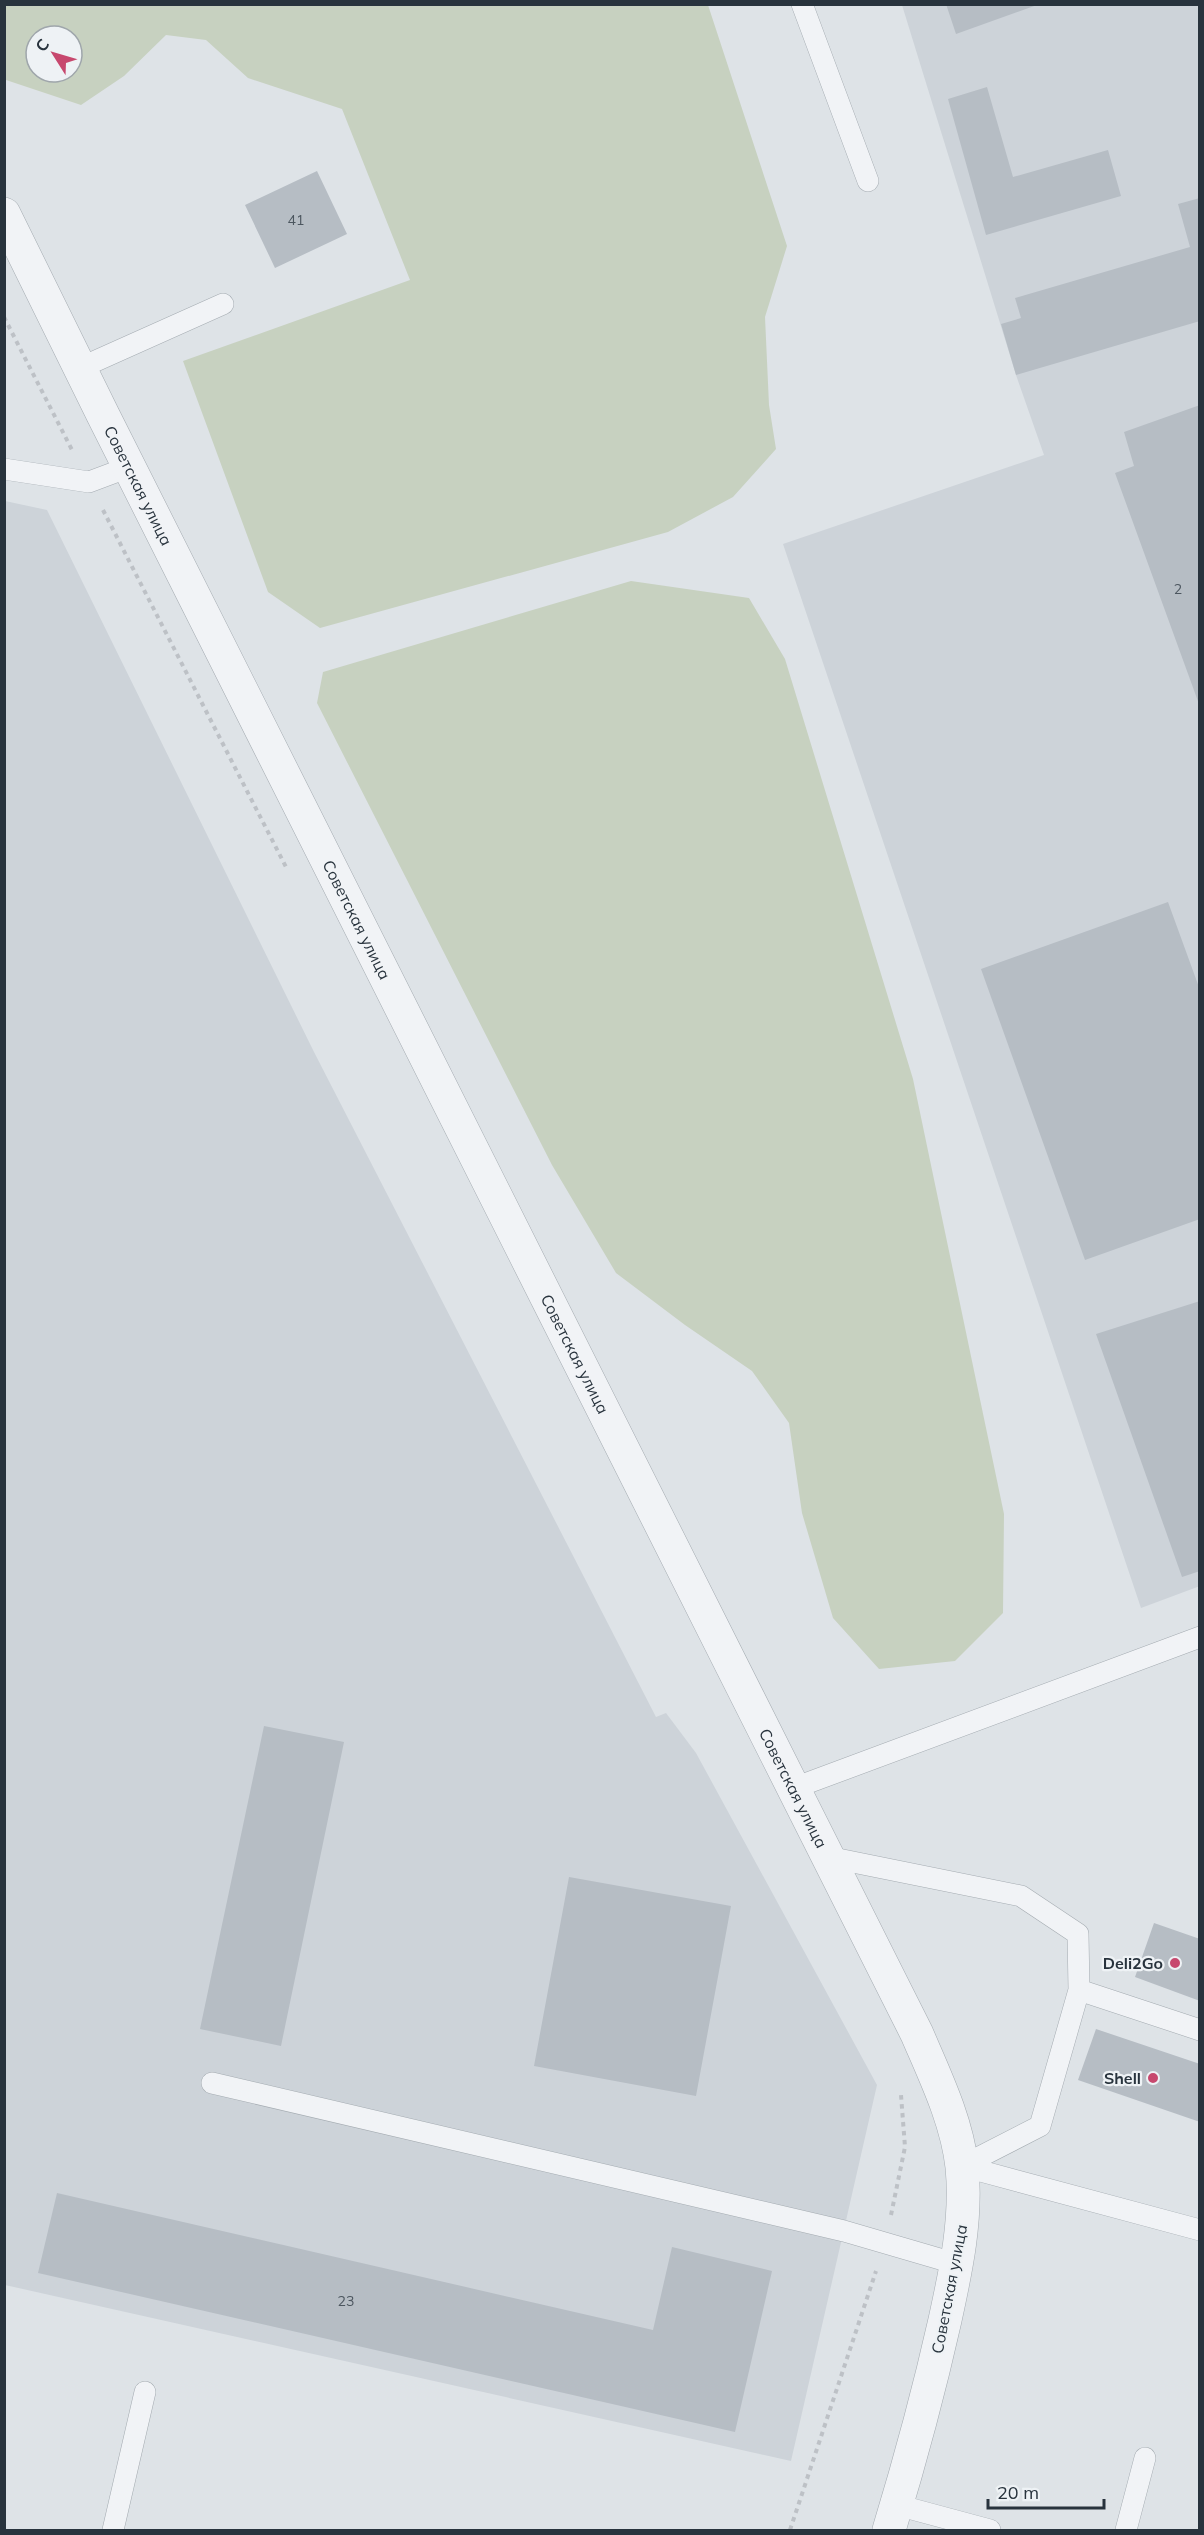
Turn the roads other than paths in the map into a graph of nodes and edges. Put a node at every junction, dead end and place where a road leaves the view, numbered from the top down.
1 (802, 4) edge
2 (868, 182) dead end
3 (4, 214) edge
4 (223, 304) dead end
5 (80, 368) junction
6 (129, 468) junction
7 (4, 469) edge
8 (1200, 1637) edge
9 (794, 1788) junction
10 (828, 1857) junction
11 (1079, 1990) junction
12 (1200, 2030) edge
13 (212, 2083) dead end
14 (962, 2166) junction
15 (1200, 2230) edge
16 (957, 2264) junction
17 (145, 2392) dead end
18 (1145, 2458) dead end
19 (893, 2518) edge
20 (113, 2530) edge
21 (990, 2530) edge
22 (1126, 2530) edge

1 - 2 lane
3 - 5 street, Советская улица
4 - 5 lane
5 - 6 street, Советская улица
6 - 7 lane
6 - 9 street, Советская улица
8 - 9 lane
9 - 10 street, Советская улица
10 - 11 lane
10 - 14 street, Советская улица
11 - 12 lane
11 - 14 lane
13 - 16 lane
14 - 15 lane
14 - 16 street, Советская улица
16 - 19 street, Советская улица
17 - 20 lane
18 - 22 lane
19 - 21 lane

